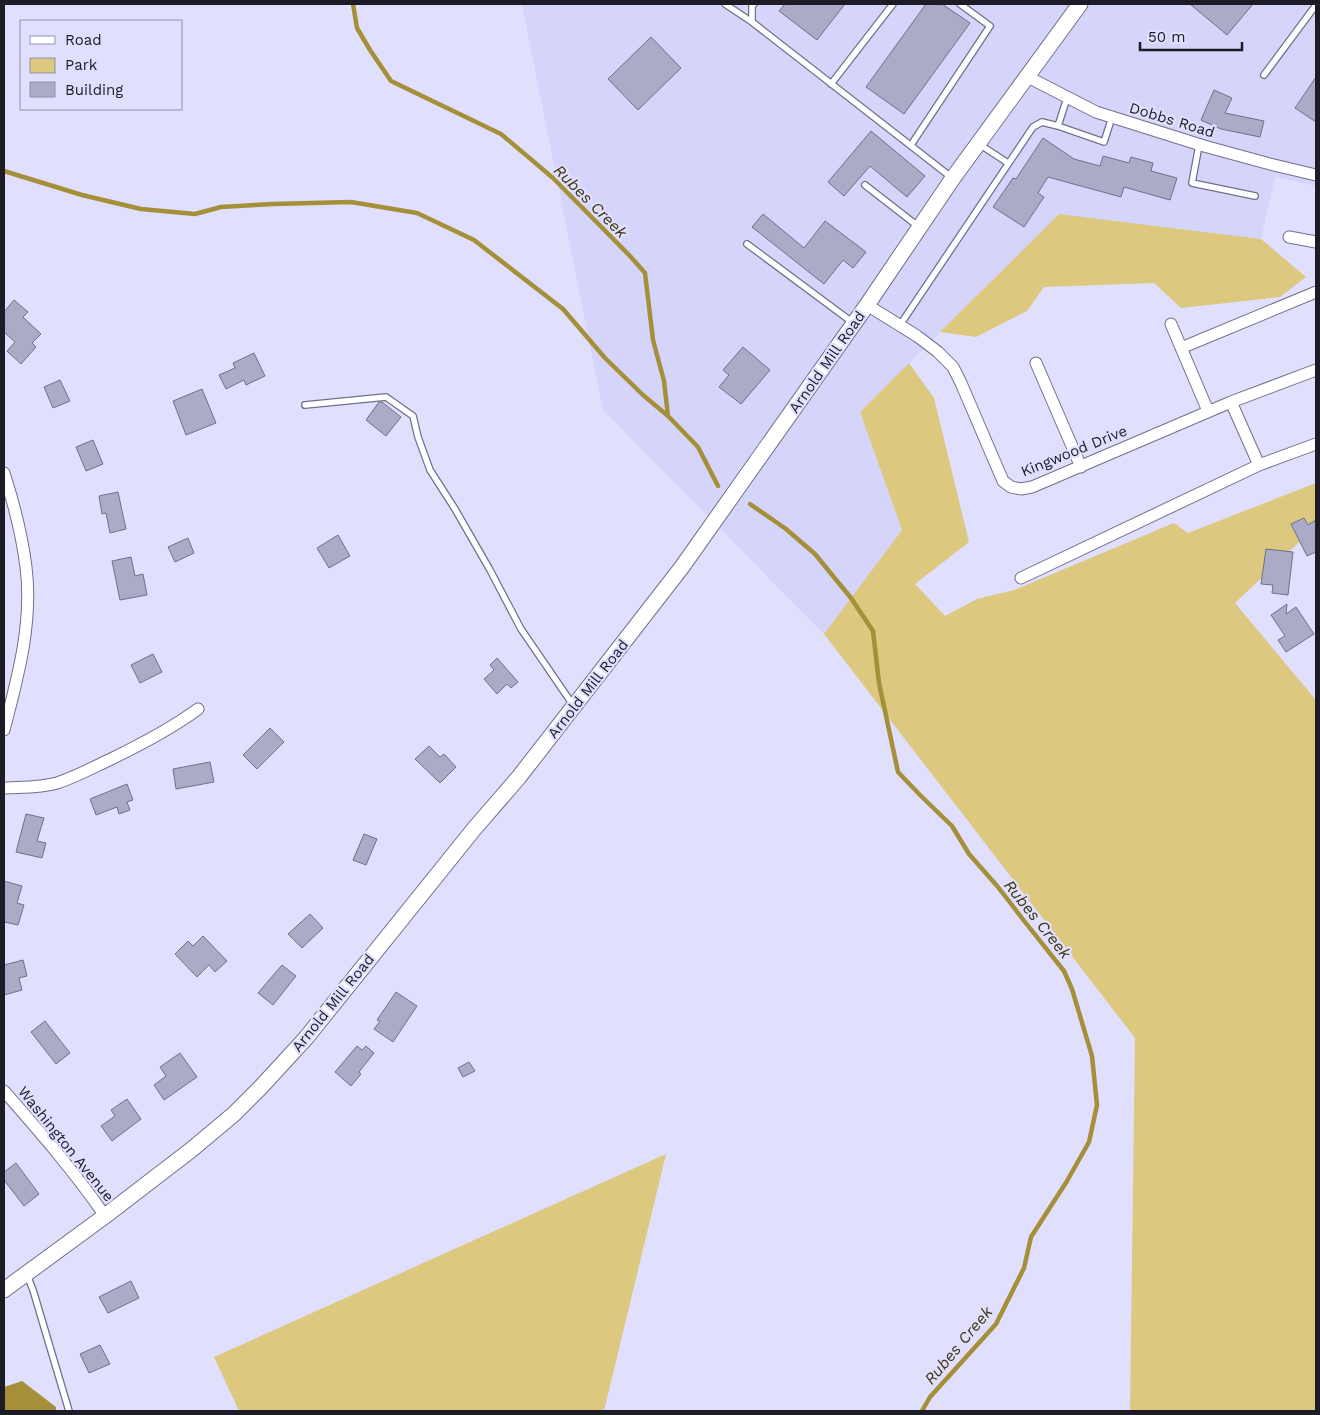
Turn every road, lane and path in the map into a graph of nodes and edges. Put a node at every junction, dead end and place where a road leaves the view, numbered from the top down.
1 (725, 4) edge
2 (754, 4) edge
3 (893, 4) edge
4 (960, 4) edge
5 (1080, 4) edge
6 (1316, 5) edge
7 (752, 22) junction
8 (1264, 75) dead end
9 (1026, 76) junction
10 (831, 84) junction
11 (1067, 98) junction
12 (1112, 117) junction
13 (1058, 126) junction
14 (978, 143) junction
15 (911, 145) junction
16 (1199, 145) junction
17 (1008, 164) junction
18 (1316, 175) edge
19 (953, 178) junction
20 (865, 185) dead end
21 (1255, 196) dead end
22 (920, 228) junction
23 (1289, 237) dead end
24 (1316, 242) edge
25 (748, 244) dead end
26 (1316, 292) edge
27 (867, 305) junction
28 (854, 324) junction
29 (1171, 324) dead end
30 (900, 325) junction
31 (1181, 348) junction
32 (1036, 362) dead end
33 (1316, 370) edge
34 (1231, 402) junction
35 (305, 405) dead end
36 (1208, 411) junction
37 (1316, 444) edge
38 (1259, 465) junction
39 (1081, 467) junction
40 (4, 473) edge
41 (1021, 578) dead end
42 (574, 706) junction
43 (198, 709) dead end
44 (4, 730) edge
45 (4, 788) edge
46 (4, 1091) edge
47 (106, 1216) junction
48 (26, 1273) junction
49 (4, 1290) edge
50 (69, 1411) edge

1 - 7 lane
2 - 7 lane
3 - 10 lane
4 - 15 lane
5 - 9 main road, Arnold Mill Road
6 - 8 lane
7 - 10 lane
9 - 11 street, Dobbs Road
9 - 14 main road, Arnold Mill Road
10 - 15 lane
11 - 12 street, Dobbs Road
11 - 13 lane
12 - 13 lane
12 - 16 street, Dobbs Road
13 - 17 lane
14 - 17 lane
14 - 19 main road, Arnold Mill Road
15 - 19 lane
16 - 18 street, Dobbs Road
16 - 21 lane
17 - 30 lane
19 - 22 main road, Arnold Mill Road
20 - 22 lane
22 - 27 main road, Arnold Mill Road
23 - 24 street
25 - 28 lane
26 - 31 street
27 - 28 main road, Arnold Mill Road
27 - 30 street, Kingwood Drive
28 - 42 main road, Arnold Mill Road
29 - 31 street
30 - 39 street, Kingwood Drive
31 - 36 street
32 - 39 street
33 - 34 street, Kingwood Drive
34 - 36 street, Kingwood Drive
34 - 38 street
35 - 42 lane
36 - 39 street, Kingwood Drive
37 - 38 street
38 - 41 street
40 - 44 street
42 - 47 main road, Arnold Mill Road
43 - 45 street
46 - 47 street, Washington Avenue
47 - 48 main road, Arnold Mill Road
48 - 49 main road, Arnold Mill Road
48 - 50 lane

